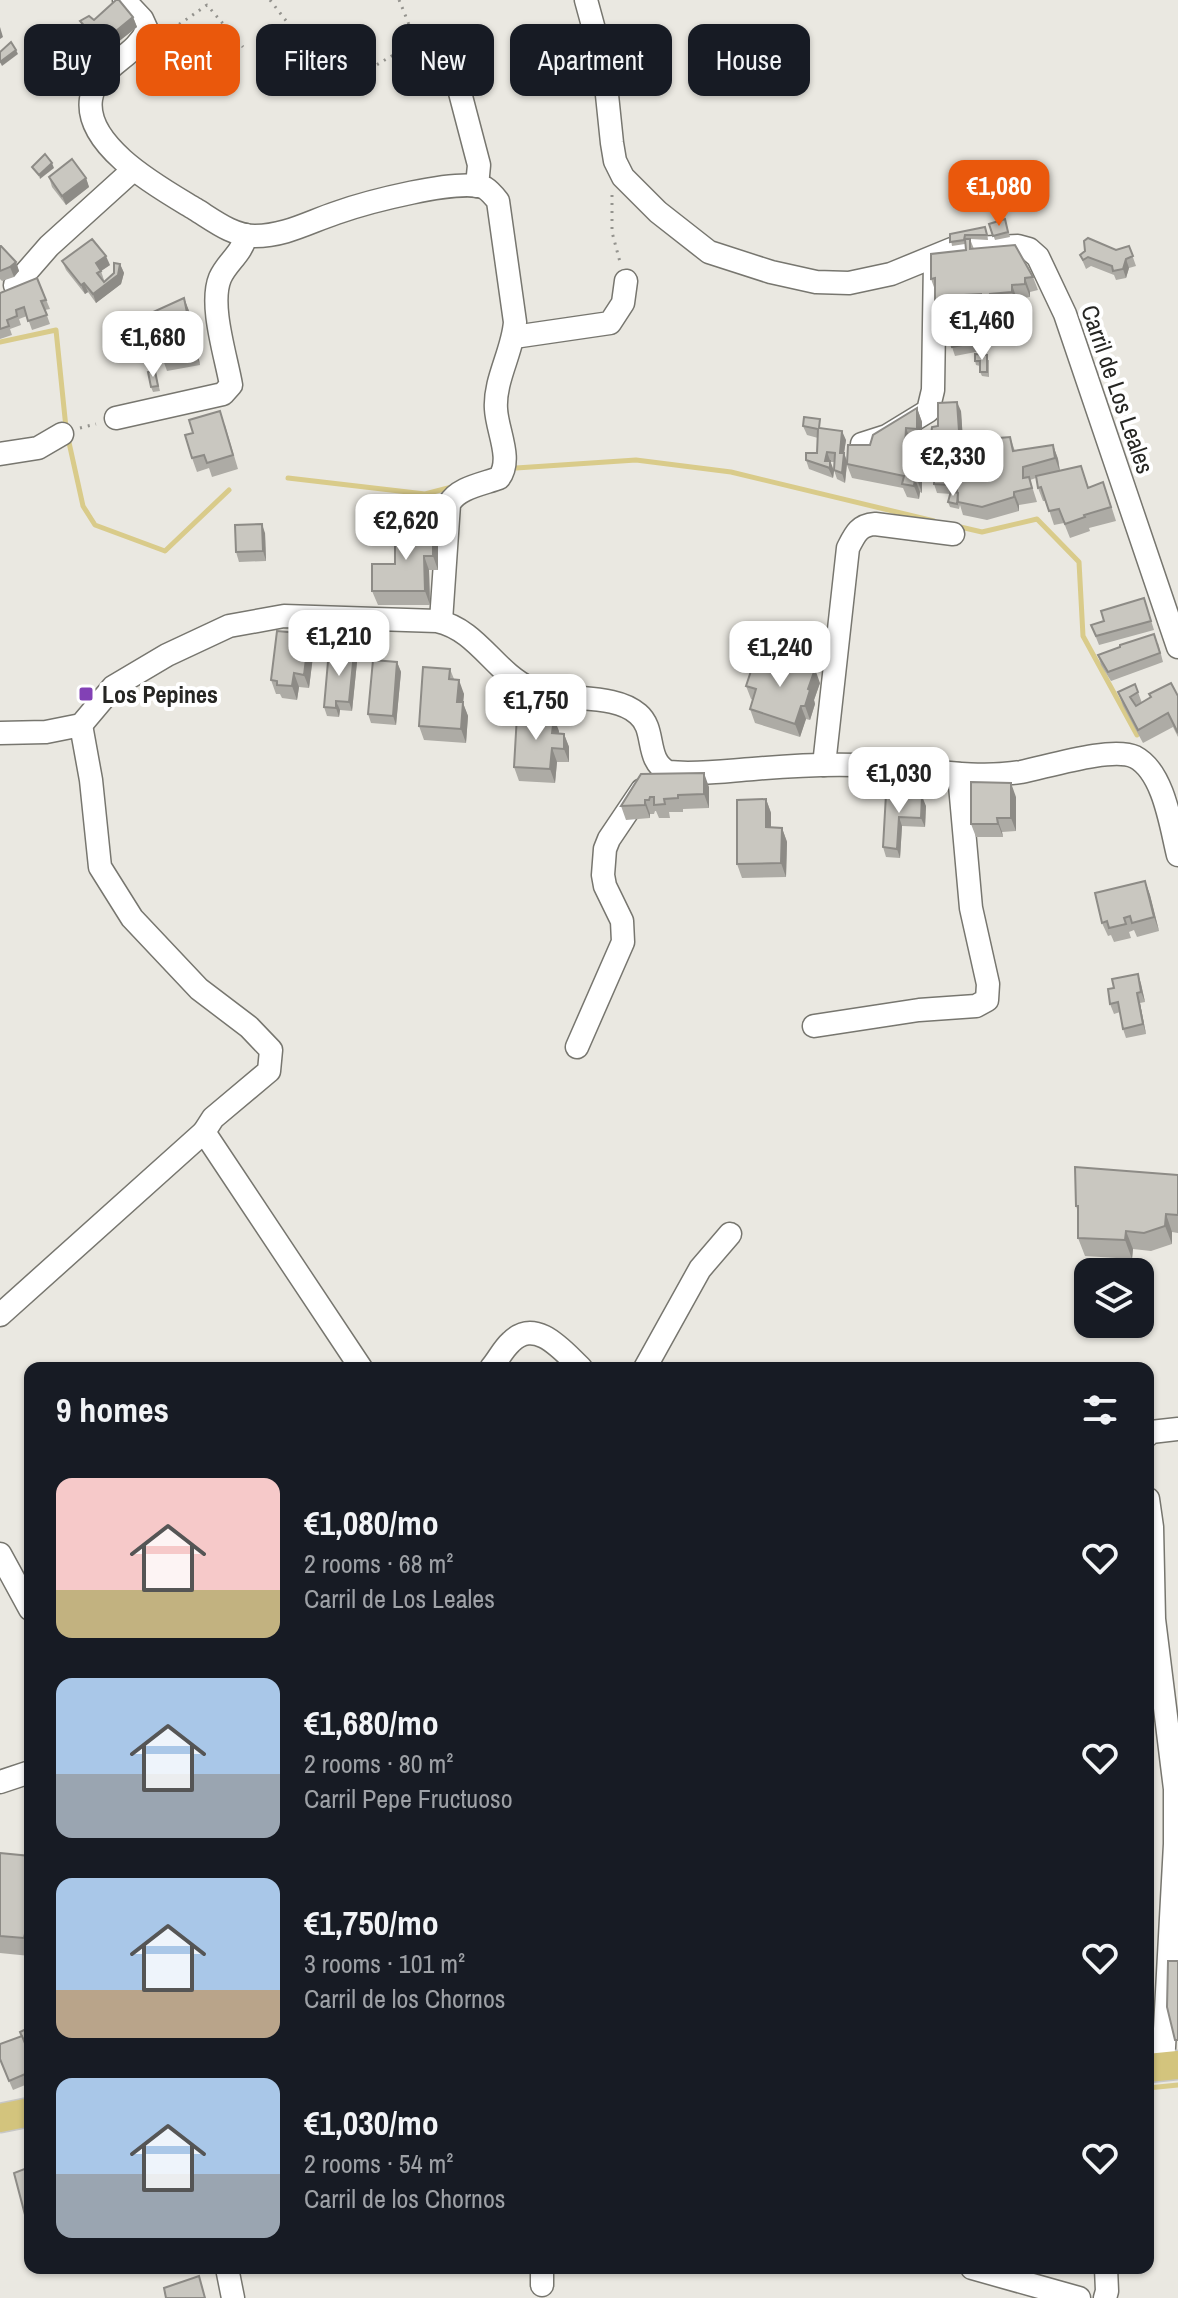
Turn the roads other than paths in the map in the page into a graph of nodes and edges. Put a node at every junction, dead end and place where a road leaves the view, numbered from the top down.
1 (124, 0) edge
2 (586, 0) edge
3 (461, 96) edge
4 (133, 170) junction
5 (477, 186) junction
6 (246, 235) junction
7 (935, 255) junction
8 (626, 281) road end
9 (15, 285) edge
10 (514, 337) junction
11 (116, 418) road end
12 (66, 432) road end
13 (862, 444) edge
14 (0, 454) edge
15 (953, 534) dead end
16 (441, 621) junction
17 (1178, 647) edge
18 (81, 725) junction
19 (0, 733) edge
20 (824, 765) junction
21 (660, 768) junction
22 (959, 774) junction
23 (1170, 786) edge
24 (1178, 855) edge
25 (814, 1026) dead end
26 (577, 1047) dead end
27 (204, 1132) junction
28 (730, 1234) dead end
29 (0, 1315) edge
30 (357, 1362) edge
31 (496, 1362) edge
32 (574, 1362) edge
33 (648, 1362) edge
34 (1178, 1429) edge
35 (1154, 1432) edge
36 (0, 1554) edge
37 (24, 1598) edge
38 (1154, 1619) edge
39 (24, 1774) edge
40 (0, 1784) edge
41 (24, 1788) edge
42 (1163, 2066) edge
43 (228, 2274) edge
44 (993, 2274) edge
45 (1106, 2274) edge
46 (233, 2298) edge
47 (1079, 2298) edge
48 (1105, 2298) edge

1 - 4 street
2 - 7 street, Carril de Los Leales
3 - 5 street
4 - 6 street
4 - 9 street
5 - 6 street
5 - 10 street
6 - 11 street
7 - 13 street
7 - 17 street, Carril de Los Leales
8 - 10 street
10 - 16 street
12 - 14 street
15 - 20 street
16 - 18 street
16 - 21 street
18 - 19 street
18 - 27 street
20 - 21 street
20 - 22 street
21 - 26 street
22 - 23 street
22 - 25 street
23 - 24 street
27 - 29 street
27 - 30 street
28 - 33 street
31 - 32 street
34 - 35 street
36 - 37 street
38 - 42 street
39 - 40 street
40 - 41 street
43 - 46 street
44 - 47 street
45 - 48 street

